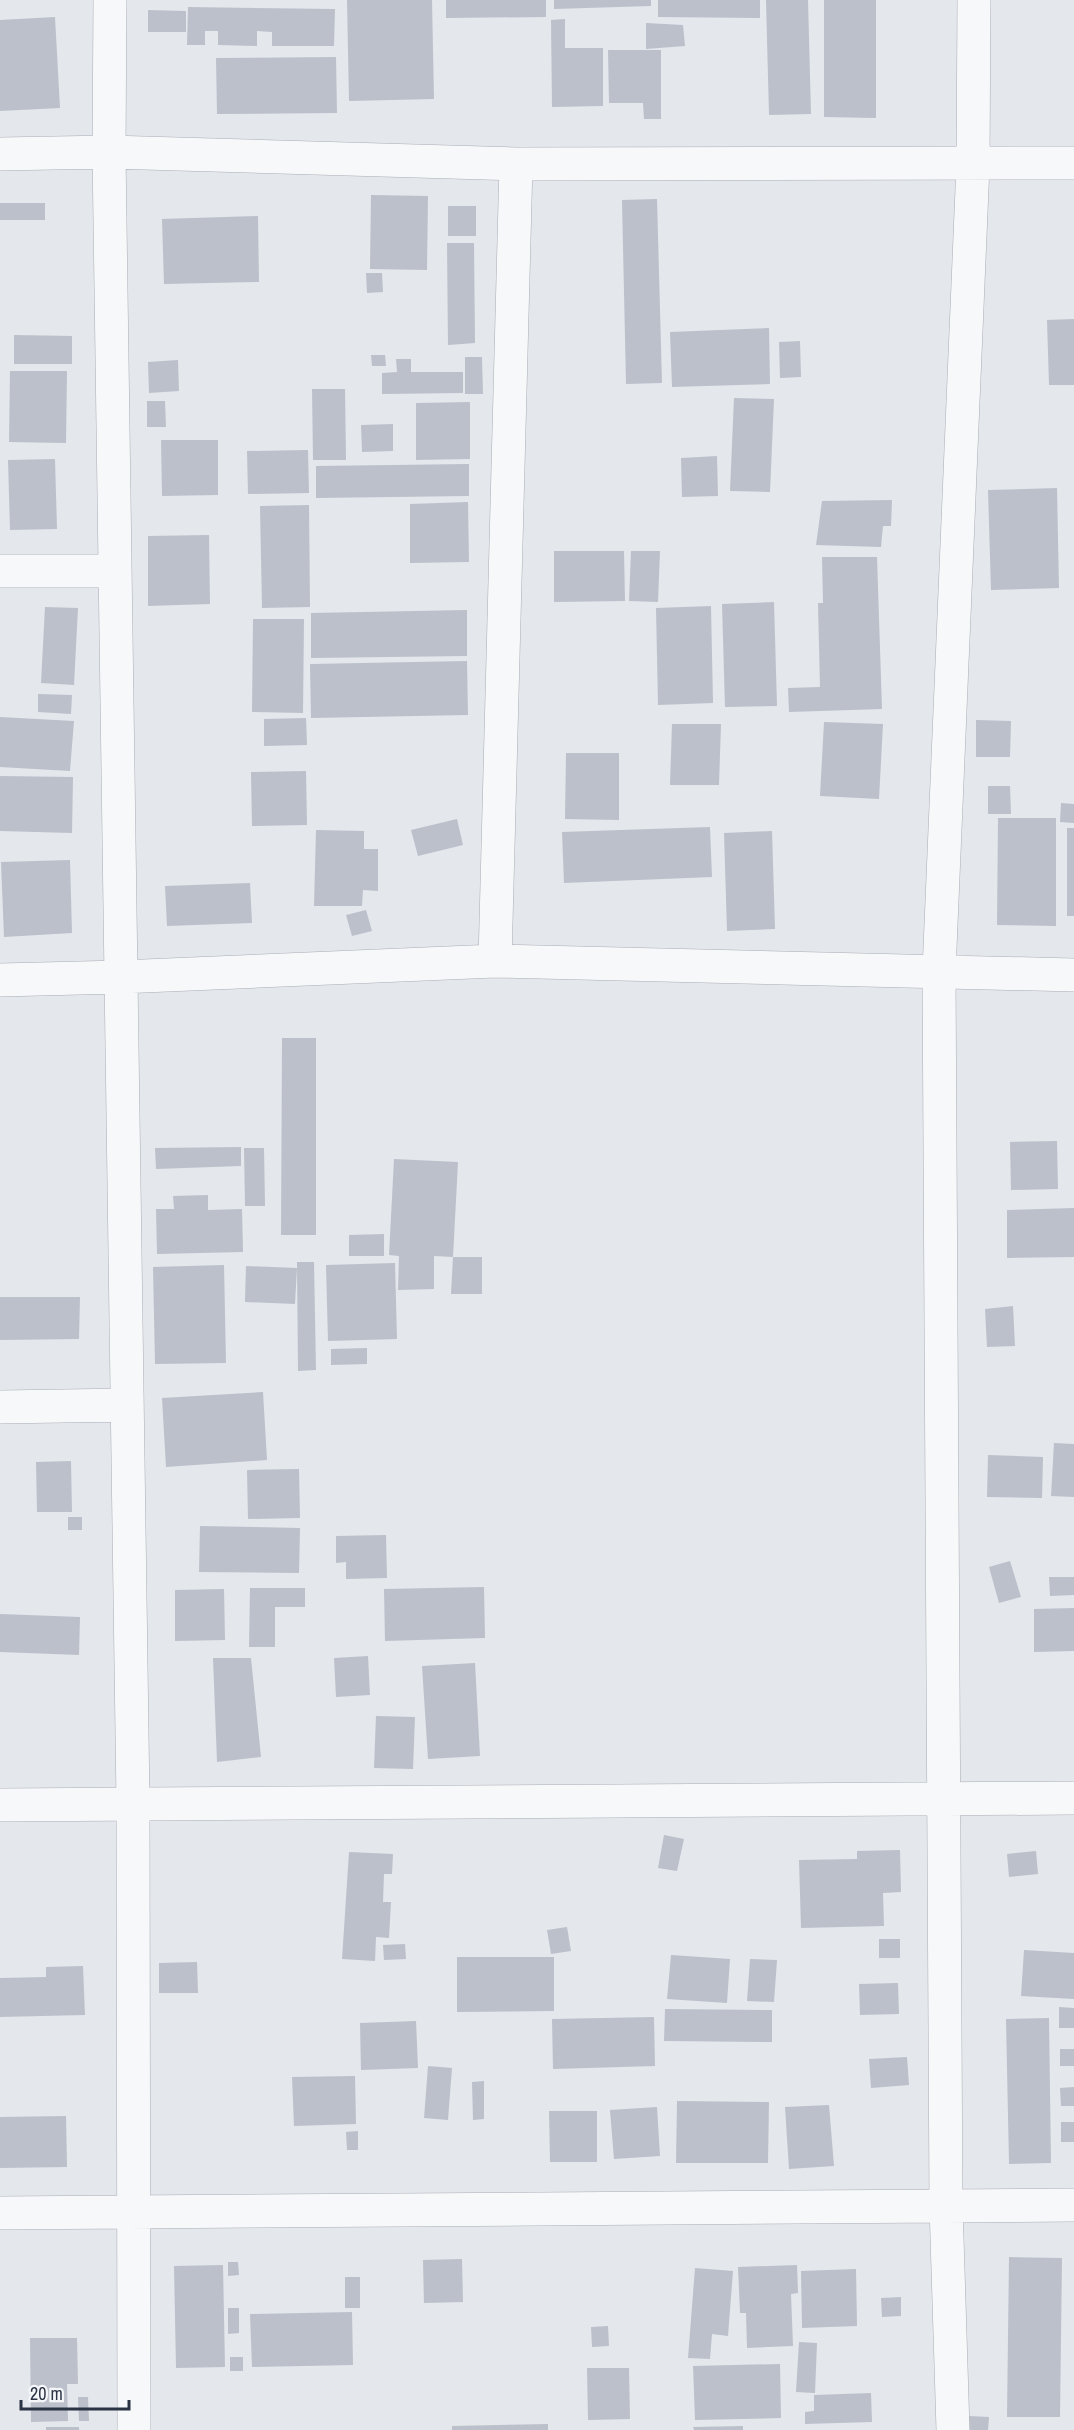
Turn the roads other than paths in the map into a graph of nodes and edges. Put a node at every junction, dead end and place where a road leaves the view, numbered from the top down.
1 (110, 0) edge
2 (974, 0) edge
3 (109, 152) junction
4 (0, 154) edge
5 (1074, 163) edge
6 (516, 164) junction
7 (973, 165) junction
8 (0, 571) edge
9 (115, 571) junction
10 (495, 961) junction
11 (939, 972) junction
12 (1074, 975) edge
13 (120, 977) junction
14 (0, 980) edge
15 (127, 1405) junction
16 (0, 1407) edge
17 (1074, 1798) edge
18 (944, 1799) junction
19 (133, 1802) junction
20 (0, 1805) edge
21 (946, 2205) junction
22 (1074, 2205) edge
23 (135, 2211) junction
24 (0, 2212) edge
25 (134, 2430) edge
26 (953, 2430) edge

1 - 3 street
2 - 7 street
3 - 4 street
3 - 6 street
3 - 9 street
5 - 7 street
6 - 7 street
6 - 10 street
7 - 11 street
8 - 9 street
9 - 13 street
10 - 11 street
10 - 13 street
11 - 12 street
11 - 18 street
13 - 14 street
13 - 15 street
15 - 16 street
15 - 19 street
17 - 18 street
18 - 19 street
18 - 21 street
19 - 20 street
19 - 23 street
21 - 22 street
21 - 23 street
21 - 26 street
23 - 24 street
23 - 25 street

